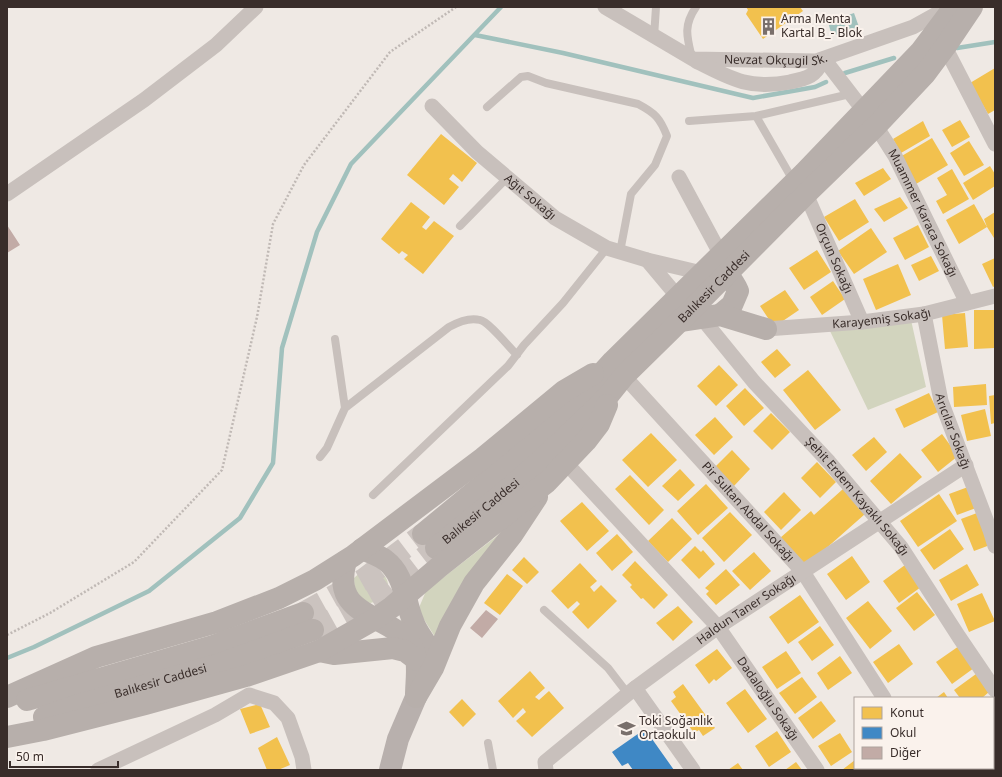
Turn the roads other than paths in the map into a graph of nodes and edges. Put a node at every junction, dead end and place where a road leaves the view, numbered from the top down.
1 (256, 7) edge
2 (605, 7) edge
3 (656, 7) edge
4 (696, 7) edge
5 (949, 7) edge
6 (954, 7) edge
7 (972, 7) edge
8 (654, 37) junction
9 (945, 47) junction
10 (692, 59) junction
11 (824, 59) junction
12 (850, 94) junction
13 (432, 106) dead end
14 (487, 107) dead end
15 (756, 116) junction
16 (870, 119) junction
17 (688, 121) dead end
18 (995, 144) edge
19 (679, 176) dead end
20 (507, 178) junction
21 (800, 188) junction
22 (7, 194) edge
23 (460, 226) dead end
24 (613, 250) junction
25 (647, 260) junction
26 (702, 273) junction
27 (728, 273) junction
28 (995, 296) edge
29 (678, 297) junction
30 (967, 303) junction
31 (924, 314) junction
32 (701, 318) junction
33 (862, 322) junction
34 (766, 330) junction
35 (335, 339) dead end
36 (517, 355) junction
37 (619, 369) junction
38 (608, 396) junction
39 (346, 408) junction
40 (320, 457) dead end
41 (566, 463) junction
42 (966, 465) junction
43 (547, 482) junction
44 (374, 495) dead end
45 (880, 522) junction
46 (995, 546) edge
47 (354, 555) junction
48 (803, 572) junction
49 (405, 596) junction
50 (544, 610) dead end
51 (375, 619) junction
52 (718, 627) junction
53 (319, 651) junction
54 (425, 664) junction
55 (995, 690) edge
56 (631, 691) junction
57 (7, 697) edge
58 (883, 697) edge
59 (7, 706) edge
60 (7, 731) edge
61 (7, 737) edge
62 (488, 743) dead end
63 (98, 770) edge
64 (304, 770) edge
65 (390, 770) edge
66 (493, 770) edge
67 (546, 770) edge
68 (693, 770) edge
69 (817, 770) edge

1 - 22 street
2 - 8 street, Nevzat Okçugil Sk.
3 - 8 lane
4 - 10 lane
5 - 11 street, Nevzat Okçugil Sk.
6 - 16 main road, Balıkesir Caddesi
7 - 9 main road, Balıkesir Caddesi
8 - 10 street, Nevzat Okçugil Sk.
9 - 16 main road, Balıkesir Caddesi
9 - 18 street
10 - 11 street, Nevzat Okçugil Sk.
10 - 11 street
11 - 12 street, Muammer Karaca Sokağı
12 - 15 lane
12 - 16 street, Muammer Karaca Sokağı
13 - 20 street, Ağıt Sokağı
14 - 24 lane
15 - 17 lane
15 - 21 lane
16 - 21 main road, Balıkesir Caddesi
16 - 30 street, Muammer Karaca Sokağı
19 - 27 street
20 - 23 lane
20 - 24 street, Ağıt Sokağı
21 - 27 main road, Balıkesir Caddesi
21 - 33 street, Orçun Sokağı
24 - 25 street, Ağıt Sokağı
24 - 36 lane
25 - 26 street, Ağıt Sokağı
25 - 29 street
26 - 27 main road
26 - 29 main road, Balıkesir Caddesi
27 - 32 main road, Balıkesir Caddesi
27 - 32 main road
27 - 34 main road
28 - 30 street, Karayemiş Sokağı
29 - 37 main road, Balıkesir Caddesi
30 - 31 street, Karayemiş Sokağı
31 - 33 street, Karayemiş Sokağı
31 - 42 street, Arıcılar Sokağı
32 - 34 main road
32 - 37 main road, Balıkesir Caddesi
32 - 45 street, Şehit Erdem Kayaklı Sokağı
33 - 34 street, Karayemiş Sokağı
35 - 39 lane
36 - 39 lane
36 - 44 lane
37 - 38 main road, Balıkesir Caddesi
37 - 38 main road, Balıkesir Caddesi
37 - 47 main road
37 - 48 street, Pir Sultan Abdal Sokağı
38 - 41 main road
39 - 40 lane
41 - 43 main road
41 - 52 street, Dadaloğlu Sokağı
42 - 45 street, Haldun Taner Sokağı
42 - 46 street, Arıcılar Sokağı
43 - 49 main road
43 - 54 main road
45 - 48 street, Haldun Taner Sokağı
45 - 55 street, Şehit Erdem Kayaklı Sokağı
47 - 49 main road
47 - 51 main road
47 - 57 main road
48 - 52 street, Haldun Taner Sokağı
48 - 58 street, Pir Sultan Abdal Sokağı
49 - 51 main road
49 - 54 main road
50 - 56 lane
51 - 53 main road
51 - 54 main road
52 - 56 street, Haldun Taner Sokağı
52 - 69 street, Dadaloğlu Sokağı
53 - 54 main road
53 - 61 main road
54 - 65 main road
56 - 67 street, Haldun Taner Sokağı
56 - 68 street
59 - 60 main road, Balıkesir Caddesi
62 - 66 lane
63 - 64 street

